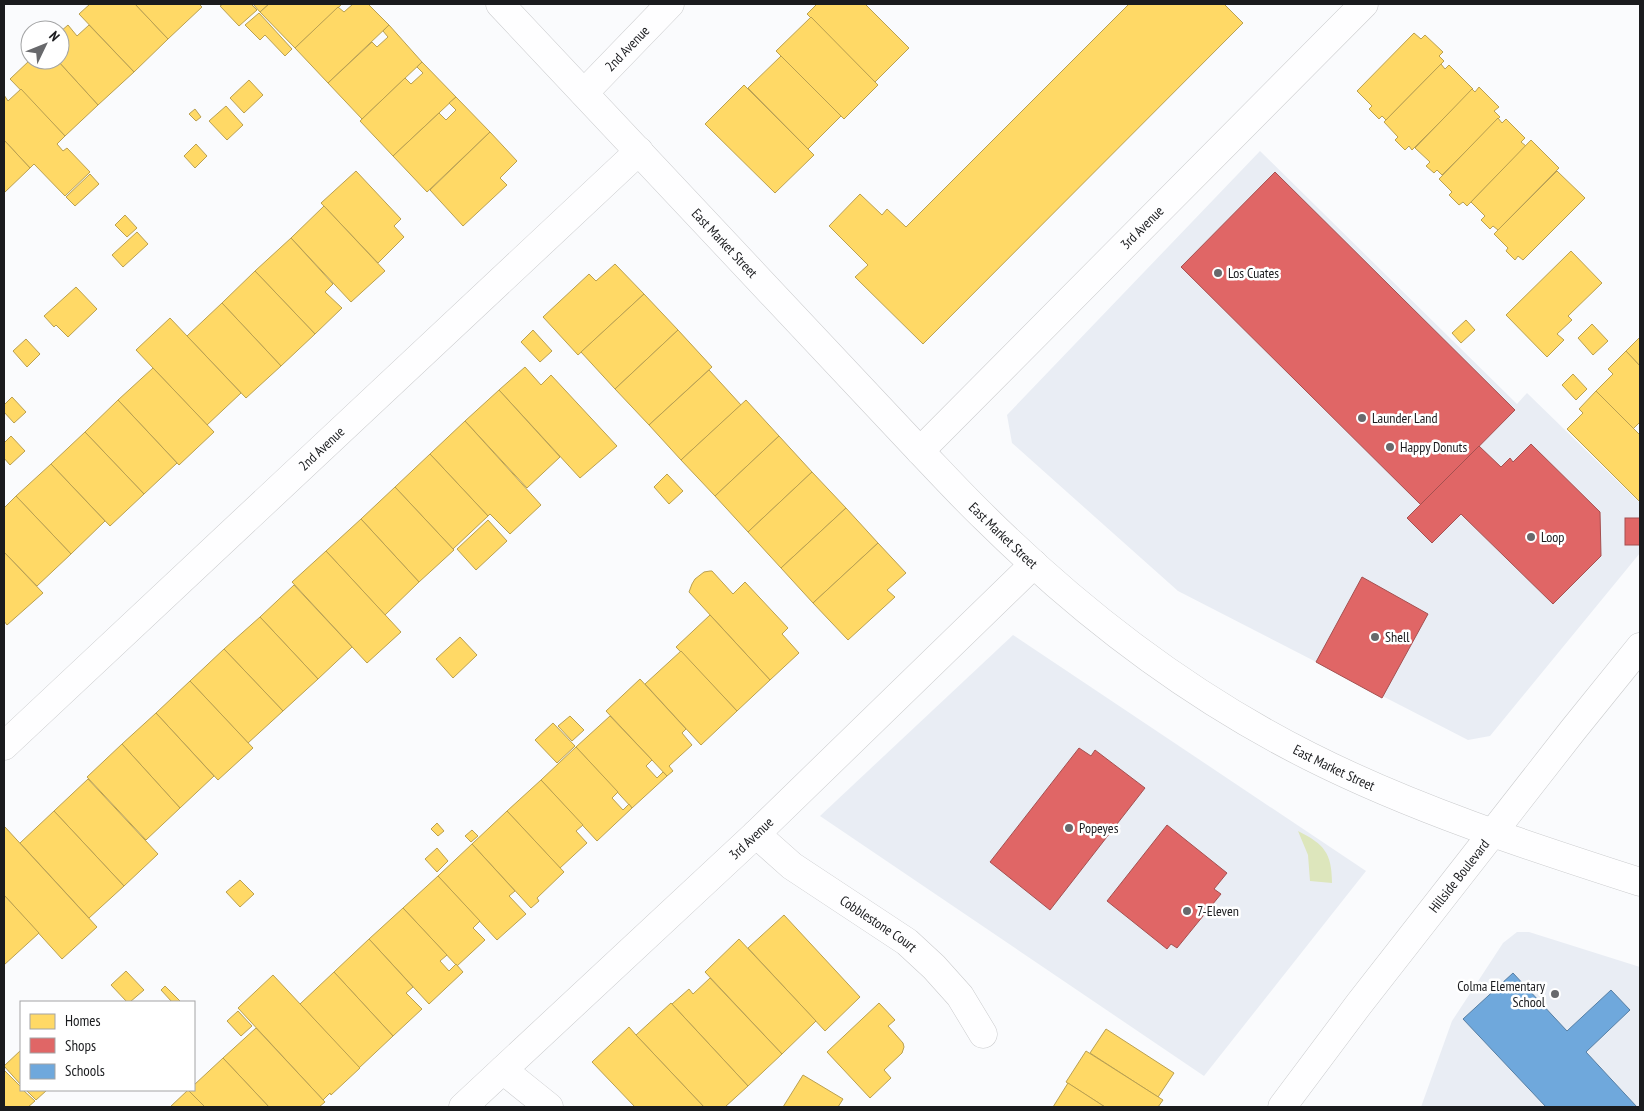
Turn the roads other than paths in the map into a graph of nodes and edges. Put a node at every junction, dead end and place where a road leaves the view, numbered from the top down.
1 (500, 4) edge
2 (670, 4) edge
3 (1364, 4) edge
4 (584, 93) junction
5 (639, 151) junction
6 (920, 451) junction
7 (1034, 564) junction
8 (1640, 647) edge
9 (4, 746) edge
10 (1493, 833) junction
11 (756, 834) junction
12 (1640, 882) edge
13 (983, 1034) dead end
14 (503, 1070) junction
15 (463, 1107) edge
16 (549, 1107) edge
17 (1282, 1107) edge

1 - 4 street, East Market Street
2 - 4 street, 2nd Avenue
3 - 6 street, 3rd Avenue
4 - 5 street, East Market Street
5 - 6 street, East Market Street
5 - 9 street, 2nd Avenue
6 - 7 street, East Market Street
7 - 10 street, East Market Street
7 - 11 street, 3rd Avenue
8 - 10 street, Hillside Boulevard
10 - 12 street, East Market Street
10 - 17 street, Hillside Boulevard
11 - 13 street, Cobblestone Court
11 - 14 street, 3rd Avenue
14 - 15 street, 3rd Avenue
14 - 16 street

